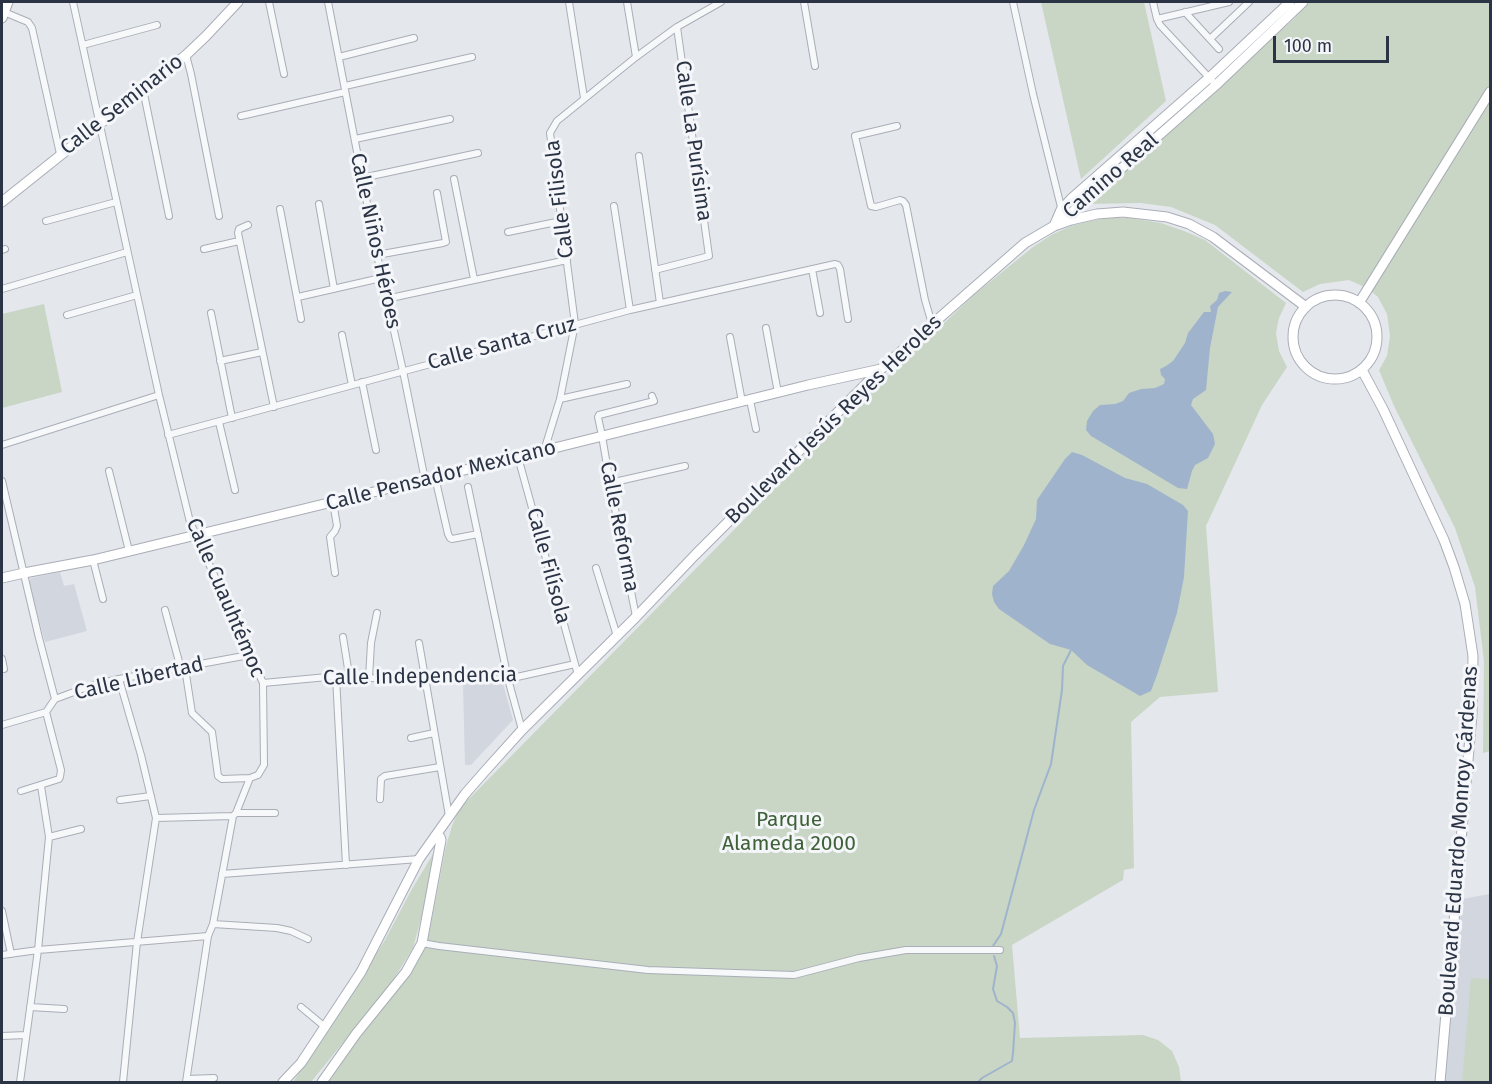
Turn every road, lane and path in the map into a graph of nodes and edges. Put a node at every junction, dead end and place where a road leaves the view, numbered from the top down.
1 (8, 2) edge
2 (73, 2) edge
3 (238, 2) edge
4 (269, 2) edge
5 (328, 2) edge
6 (569, 2) edge
7 (627, 2) edge
8 (721, 2) edge
9 (804, 2) edge
10 (1013, 2) edge
11 (1153, 2) edge
12 (1229, 2) edge
13 (1248, 2) edge
14 (1290, 2) edge
15 (1303, 2) edge
16 (710, 5) edge
17 (1185, 12) junction
18 (3, 15) edge
19 (1157, 20) junction
20 (157, 25) dead end
21 (677, 27) junction
22 (414, 38) dead end
23 (1210, 39) junction
24 (83, 45) junction
25 (1219, 49) dead end
26 (186, 55) junction
27 (339, 57) junction
28 (472, 57) dead end
29 (636, 57) junction
30 (815, 66) dead end
31 (284, 74) dead end
32 (1212, 81) junction
33 (143, 89) junction
34 (345, 89) junction
35 (1491, 92) edge
36 (585, 98) junction
37 (241, 116) dead end
38 (450, 119) dead end
39 (100, 123) junction
40 (897, 126) dead end
41 (355, 139) junction
42 (478, 153) dead end
43 (60, 154) junction
44 (639, 156) dead end
45 (362, 178) junction
46 (454, 179) dead end
47 (437, 193) dead end
48 (2, 202) edge
49 (116, 202) junction
50 (319, 204) dead end
51 (614, 206) dead end
52 (280, 209) dead end
53 (1064, 214) junction
54 (169, 216) dead end
55 (219, 216) dead end
56 (46, 221) dead end
57 (561, 221) junction
58 (248, 225) dead end
59 (1054, 226) junction
60 (508, 232) dead end
61 (239, 241) junction
62 (204, 249) dead end
63 (127, 252) junction
64 (377, 255) junction
65 (567, 260) junction
66 (812, 269) junction
67 (655, 270) junction
68 (381, 278) junction
69 (474, 279) junction
70 (2, 289) edge
71 (334, 289) junction
72 (136, 294) junction
73 (298, 297) junction
74 (386, 299) junction
75 (660, 303) junction
76 (1359, 303) junction
77 (1306, 307) junction
78 (630, 310) junction
79 (211, 313) dead end
80 (820, 313) dead end
81 (67, 315) dead end
82 (302, 319) dead end
83 (848, 319) dead end
84 (575, 324) junction
85 (932, 324) junction
86 (766, 328) dead end
87 (342, 334) dead end
88 (730, 337) dead end
89 (262, 352) junction
90 (220, 361) junction
91 (880, 369) junction
92 (1362, 370) junction
93 (403, 371) junction
94 (362, 382) junction
95 (627, 384) dead end
96 (352, 385) junction
97 (778, 393) junction
98 (159, 395) junction
99 (560, 399) junction
100 (653, 399) dead end
101 (746, 401) junction
102 (274, 407) junction
103 (232, 418) junction
104 (219, 422) junction
105 (756, 429) dead end
106 (168, 435) junction
107 (602, 436) junction
108 (2, 445) edge
109 (376, 450) dead end
110 (544, 451) junction
111 (518, 457) junction
112 (685, 466) dead end
113 (109, 471) dead end
114 (435, 477) junction
115 (425, 480) junction
116 (2, 481) edge
117 (610, 483) junction
118 (468, 487) dead end
119 (235, 490) dead end
120 (333, 502) junction
121 (478, 534) junction
122 (196, 536) junction
123 (129, 551) junction
124 (93, 560) junction
125 (596, 568) dead end
126 (24, 573) junction
127 (335, 573) dead end
128 (2, 578) edge
129 (103, 599) dead end
130 (165, 610) dead end
131 (377, 613) dead end
132 (636, 617) junction
133 (617, 636) junction
134 (343, 637) dead end
135 (419, 643) dead end
136 (249, 654) junction
137 (2, 659) edge
138 (575, 664) junction
139 (183, 668) junction
140 (4, 669) dead end
141 (349, 675) junction
142 (578, 675) junction
143 (336, 676) junction
144 (369, 678) junction
145 (119, 679) junction
146 (508, 679) junction
147 (425, 680) junction
148 (263, 683) junction
149 (55, 699) junction
150 (46, 712) junction
151 (2, 725) edge
152 (522, 730) junction
153 (434, 733) junction
154 (411, 738) dead end
155 (440, 767) junction
156 (250, 778) junction
157 (41, 786) junction
158 (21, 791) dead end
159 (151, 796) junction
160 (380, 799) dead end
161 (120, 800) dead end
162 (275, 813) dead end
163 (234, 815) junction
164 (449, 816) junction
165 (156, 818) junction
166 (81, 829) dead end
167 (436, 835) junction
168 (49, 837) junction
169 (419, 859) junction
170 (346, 865) junction
171 (222, 874) junction
172 (2, 911) edge
173 (213, 924) junction
174 (208, 936) junction
175 (308, 939) dead end
176 (137, 942) junction
177 (422, 943) junction
178 (38, 950) junction
179 (1000, 950) dead end
180 (11, 954) junction
181 (2, 955) edge
182 (30, 1007) junction
183 (301, 1007) dead end
184 (64, 1009) dead end
185 (325, 1027) junction
186 (26, 1035) junction
187 (2, 1036) edge
188 (214, 1078) dead end
189 (186, 1081) edge
190 (20, 1083) edge
191 (123, 1083) edge
192 (283, 1083) edge
193 (322, 1083) edge
194 (1440, 1083) edge

1 - 18 main road
2 - 24 street, Calle Cuauhtémoc
3 - 26 main road, Calle Seminario
4 - 31 street
5 - 27 street, Calle Niños Héroes
6 - 36 street
7 - 29 street
8 - 16 street, Calle Filisola
9 - 30 street
10 - 53 street
11 - 19 street
12 - 17 street
13 - 23 street
14 - 32 main road, Camino Real
15 - 32 main road, Camino Real
16 - 21 street, Calle Filisola
17 - 19 street
17 - 23 street
18 - 43 street
19 - 32 street
20 - 24 street
21 - 29 street, Calle Filisola
21 - 67 street, Calle La Purísima
22 - 27 street
23 - 25 street
24 - 39 street, Calle Cuauhtémoc
26 - 33 main road, Calle Seminario
26 - 55 street
27 - 34 street, Calle Niños Héroes
28 - 34 street
29 - 36 street, Calle Filisola
32 - 53 main road, Camino Real
33 - 39 main road, Calle Seminario
33 - 54 street
34 - 37 street
34 - 41 street, Calle Niños Héroes
35 - 76 main road
36 - 57 street, Calle Filisola
38 - 41 street
39 - 43 main road, Calle Seminario
39 - 49 street, Calle Cuauhtémoc
40 - 85 street
41 - 45 street, Calle Niños Héroes
42 - 45 street
43 - 48 main road, Calle Seminario
44 - 67 street
45 - 64 street, Calle Niños Héroes
46 - 69 street
47 - 64 street
49 - 56 street
49 - 63 street, Calle Cuauhtémoc
50 - 71 street
51 - 78 street
52 - 73 street
53 - 59 main road, Camino Real
57 - 60 street
57 - 65 street, Calle Filisola
58 - 61 street
59 - 77 main road, Boulevard Jesús Reyes Heroles
59 - 85 main road, Boulevard Jesús Reyes Heroles
61 - 62 street
61 - 89 street
63 - 70 street
63 - 72 street, Calle Cuauhtémoc
64 - 68 street, Calle Niños Héroes
65 - 69 street
65 - 84 street, Calle Filisola
66 - 75 street, Calle Santa Cruz
66 - 80 street
66 - 83 street, Calle Santa Cruz
67 - 75 street
68 - 71 street
68 - 74 street, Calle Niños Héroes
69 - 74 street
71 - 73 street
72 - 81 street
72 - 98 street, Calle Cuauhtémoc
73 - 82 street
74 - 93 street, Calle Niños Héroes
75 - 78 street, Calle Santa Cruz
76 - 77 main road
76 - 92 main road
77 - 92 main road
78 - 84 street, Calle Santa Cruz
79 - 90 street
84 - 93 street, Calle Santa Cruz
84 - 99 street, Calle Filisola
85 - 91 main road, Boulevard Jesús Reyes Heroles
86 - 97 street
87 - 96 street
88 - 101 street
89 - 90 street
89 - 102 street
90 - 103 street
91 - 97 main road, Calle Pensador Mexicano
91 - 132 main road, Boulevard Jesús Reyes Heroles
92 - 194 main road, Boulevard Eduardo Monroy Cárdenas
93 - 94 street, Calle Santa Cruz
93 - 115 street, Calle Niños Héroes
94 - 96 street, Calle Santa Cruz
94 - 109 street
95 - 99 street
96 - 102 street, Calle Santa Cruz
97 - 101 main road, Calle Pensador Mexicano
98 - 106 street, Calle Cuauhtémoc
98 - 108 street
99 - 110 street, Calle Filisola
100 - 107 street, Calle Reforma
101 - 105 street
101 - 107 main road, Calle Pensador Mexicano
102 - 103 street, Calle Santa Cruz
103 - 104 street, Calle Santa Cruz
104 - 106 street, Calle Santa Cruz
104 - 119 street
106 - 122 street, Calle Cuauhtémoc
107 - 110 main road, Calle Pensador Mexicano
107 - 117 street, Calle Reforma
110 - 111 main road, Calle Pensador Mexicano
111 - 114 main road, Calle Pensador Mexicano
111 - 138 street, Calle Filísola
112 - 117 street
113 - 123 street
114 - 115 main road, Calle Pensador Mexicano
114 - 121 street
115 - 120 main road, Calle Pensador Mexicano
116 - 126 street
117 - 132 street, Calle Reforma
118 - 121 street
120 - 122 main road, Calle Pensador Mexicano
120 - 127 street
121 - 146 street
122 - 123 main road, Calle Pensador Mexicano
122 - 136 street, Calle Cuauhtémoc
123 - 124 main road, Calle Pensador Mexicano
124 - 126 main road, Calle Pensador Mexicano
124 - 129 street
125 - 133 street
126 - 128 main road, Calle Pensador Mexicano
126 - 149 street
130 - 139 street
131 - 144 street
132 - 133 main road, Boulevard Jesús Reyes Heroles
133 - 142 main road, Boulevard Jesús Reyes Heroles
134 - 141 street
135 - 147 street
136 - 139 street, Calle Libertad
136 - 148 street, Calle Cuauhtémoc
137 - 140 street
138 - 142 street, Calle Filísola
138 - 146 street, Calle Independencia
139 - 145 street, Calle Libertad
139 - 156 street
141 - 143 street, Calle Independencia
141 - 144 street, Calle Independencia
142 - 152 main road, Boulevard Jesús Reyes Heroles
143 - 148 street, Calle Independencia
143 - 170 street
144 - 147 street, Calle Independencia
145 - 149 street, Calle Libertad
145 - 159 street
146 - 147 street, Calle Independencia
146 - 152 street
147 - 153 street
148 - 156 street, Calle Cuauhtémoc
149 - 150 street, Calle Libertad
150 - 151 street
150 - 157 street
152 - 164 main road, Boulevard Jesús Reyes Heroles
153 - 154 street
153 - 155 street
155 - 160 street
155 - 164 street
156 - 163 street, Calle Cuauhtémoc
157 - 158 street
157 - 168 street
159 - 161 street
159 - 165 street
162 - 163 street
163 - 165 street
163 - 171 street, Calle Cuauhtémoc
164 - 167 main road, Boulevard Jesús Reyes Heroles
165 - 176 street
166 - 168 street
167 - 169 main road, Boulevard Jesús Reyes Heroles
167 - 177 main road
168 - 178 street
169 - 170 street
169 - 185 main road, Boulevard Jesús Reyes Heroles
170 - 171 street
171 - 173 street, Calle Cuauhtémoc
172 - 180 street
173 - 174 street, Calle Cuauhtémoc
173 - 175 street
174 - 176 street
174 - 189 street, Calle Cuauhtémoc
176 - 178 street
176 - 191 street
177 - 179 street
177 - 193 main road
178 - 180 street
178 - 182 street
180 - 181 street
182 - 184 street
182 - 186 street
183 - 185 street
185 - 192 main road, Boulevard Jesús Reyes Heroles
186 - 187 street
186 - 190 street
188 - 189 street

